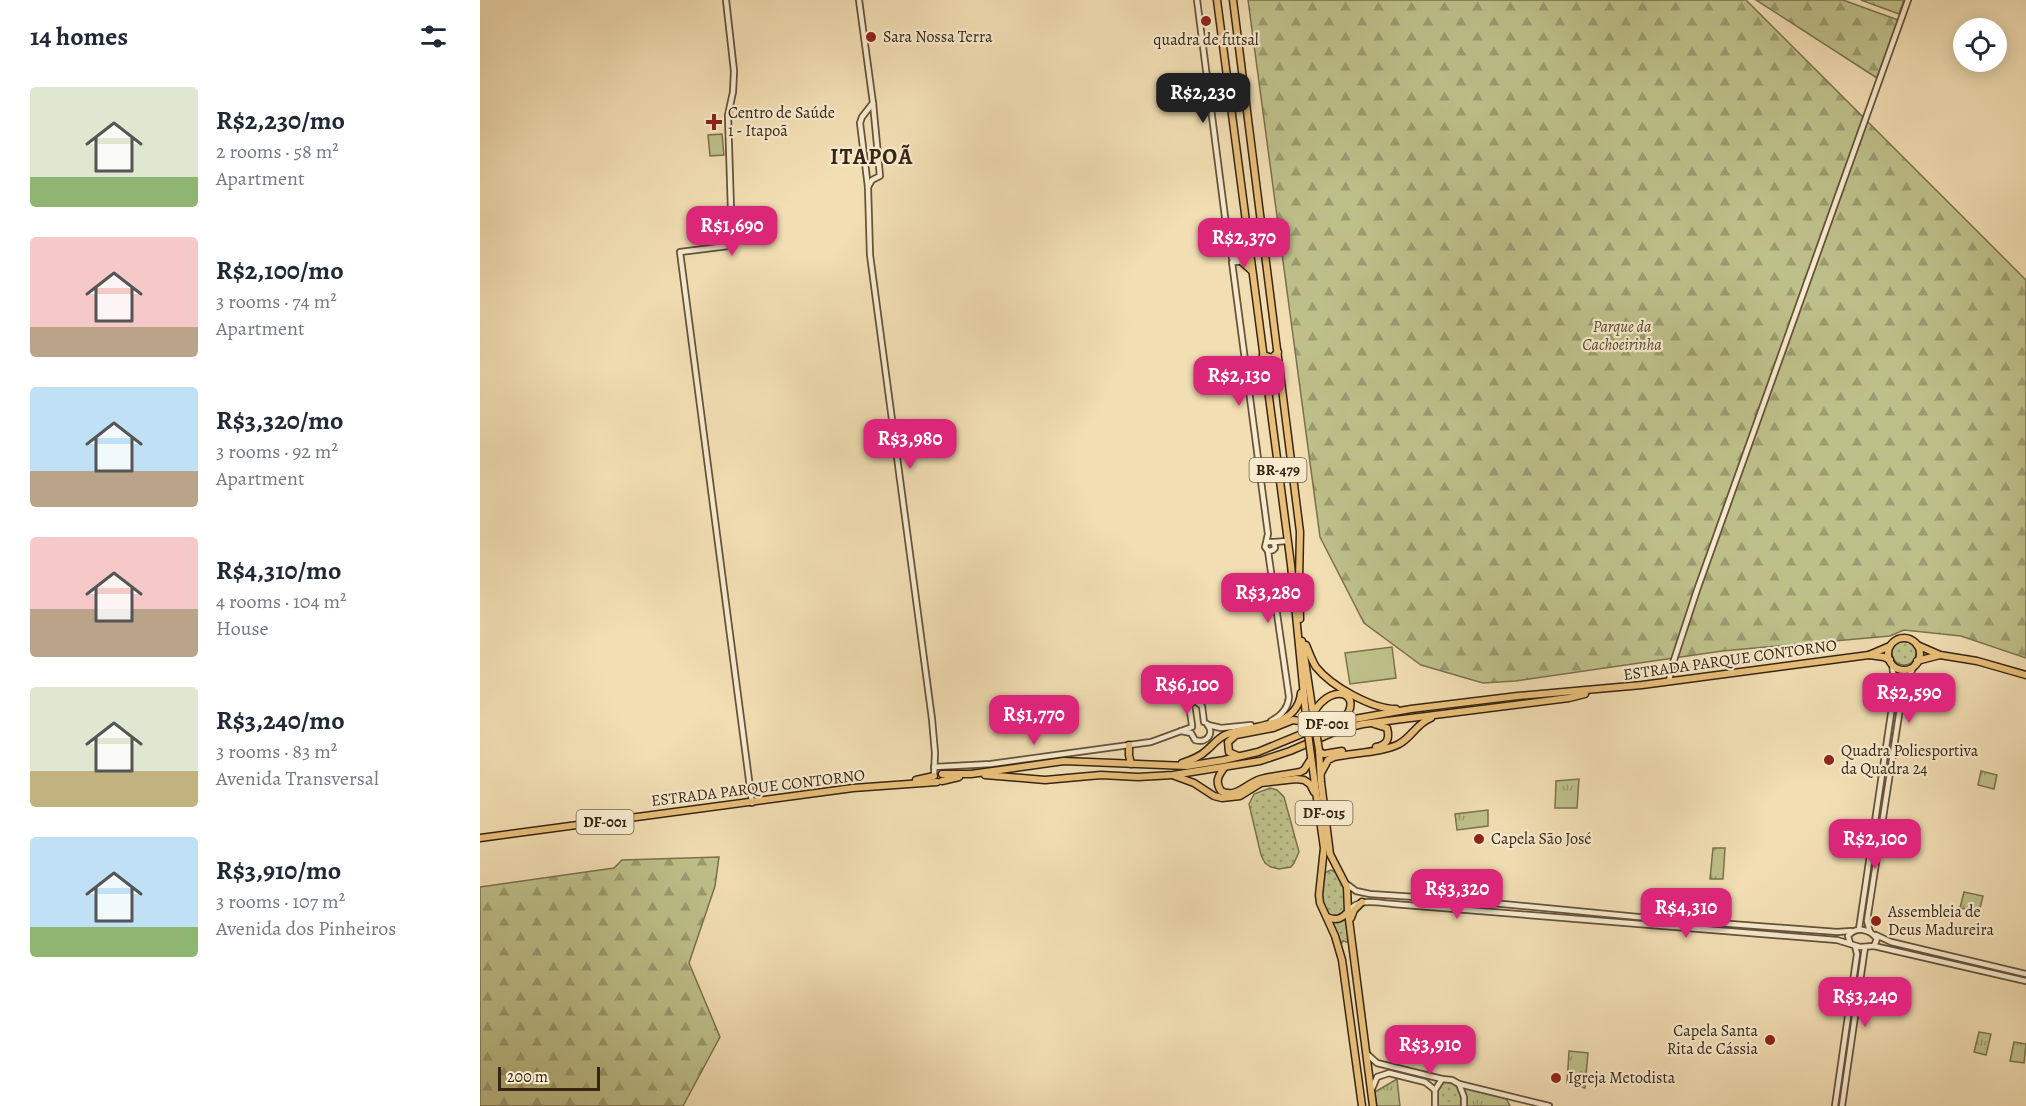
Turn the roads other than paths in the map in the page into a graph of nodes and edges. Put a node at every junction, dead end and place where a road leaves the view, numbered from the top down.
1 (726, 0) edge
2 (859, 0) edge
3 (1197, 0) edge
4 (1217, 0) edge
5 (1233, 0) edge
6 (1908, 0) edge
7 (873, 103) junction
8 (1247, 109) junction
9 (865, 113) junction
10 (1233, 113) junction
11 (874, 117) junction
12 (869, 179) junction
13 (1249, 246) junction
14 (1251, 259) junction
15 (1236, 260) junction
16 (1252, 270) junction
17 (1278, 352) junction
18 (1263, 355) junction
19 (1288, 543) junction
20 (1271, 545) junction
21 (1302, 636) junction
22 (1917, 645) junction
23 (1890, 646) junction
24 (1869, 655) junction
25 (1940, 655) junction
26 (1891, 662) junction
27 (1916, 663) junction
28 (2026, 675) edge
29 (1303, 680) junction
30 (1669, 681) junction
31 (1594, 691) junction
32 (1411, 709) junction
33 (1314, 712) junction
34 (1443, 714) junction
35 (1342, 721) junction
36 (1206, 723) junction
37 (1307, 724) junction
38 (1363, 724) junction
39 (1192, 726) junction
40 (1221, 728) junction
41 (1181, 731) junction
42 (1191, 733) junction
43 (1210, 733) junction
44 (1129, 745) junction
45 (1319, 751) junction
46 (936, 753) junction
47 (1240, 756) junction
48 (1311, 757) junction
49 (1131, 764) junction
50 (940, 766) junction
51 (1176, 766) junction
52 (934, 767) junction
53 (1225, 768) junction
54 (1884, 770) junction
55 (1891, 770) junction
56 (974, 773) junction
57 (1173, 775) junction
58 (1320, 775) junction
59 (939, 778) junction
60 (1882, 779) junction
61 (1889, 780) junction
62 (752, 803) junction
63 (1319, 810) junction
64 (480, 838) edge
65 (1338, 872) junction
66 (1320, 874) junction
67 (1868, 874) junction
68 (1875, 875) junction
69 (1345, 882) junction
70 (1866, 884) junction
71 (1873, 885) junction
72 (1393, 896) junction
73 (1362, 902) junction
74 (1393, 904) junction
75 (1506, 904) junction
76 (1519, 905) junction
77 (1348, 912) junction
78 (1504, 912) junction
79 (1518, 914) junction
80 (1326, 916) junction
81 (1665, 919) junction
82 (1676, 920) junction
83 (1734, 925) junction
84 (1664, 926) junction
85 (1675, 927) junction
86 (1763, 927) junction
87 (1856, 930) junction
88 (1736, 932) junction
89 (1870, 932) junction
90 (1759, 933) junction
91 (1876, 936) junction
92 (1853, 944) junction
93 (1874, 946) junction
94 (1865, 947) junction
95 (1353, 950) junction
96 (1342, 960) junction
97 (2002, 968) junction
98 (2014, 972) junction
99 (2001, 975) junction
100 (2026, 975) edge
101 (2011, 978) junction
102 (2026, 981) edge
103 (1850, 1005) junction
104 (1857, 1006) junction
105 (1849, 1014) junction
106 (1856, 1015) junction
107 (1366, 1052) junction
108 (1442, 1079) junction
109 (1459, 1084) junction
110 (1435, 1090) junction
111 (1371, 1092) junction
112 (1835, 1103) edge
113 (1843, 1104) edge
114 (1362, 1106) edge
115 (1373, 1106) edge
116 (1435, 1106) edge
117 (1464, 1106) edge
118 (1550, 1106) edge

1 - 62 street
2 - 7 street
3 - 15 street
4 - 10 main road, BR-479
5 - 8 main road, BR-479
6 - 30 street
7 - 9 street
7 - 11 street
8 - 10 main road
8 - 17 main road, BR-479
9 - 11 street
9 - 12 street
10 - 13 main road, BR-479
11 - 12 street
12 - 46 street
13 - 14 main road, BR-479
13 - 15 main road
14 - 15 street
14 - 16 main road, BR-479
15 - 16 main road
15 - 20 street
16 - 18 main road, BR-479
17 - 18 main road
17 - 21 main road, BR-479
18 - 19 main road, BR-479
19 - 20 street
19 - 29 main road, BR-479
20 - 40 street
21 - 32 main road
21 - 33 main road, BR-479
22 - 23 main road, DF-001
22 - 25 main road, DF-001
22 - 27 main road
23 - 24 main road, ESTRADA PARQUE CONTORNO / DF-001
23 - 26 main road
24 - 26 main road, ESTRADA PARQUE CONTORNO / DF-001
24 - 30 main road, ESTRADA PARQUE CONTORNO / DF-001
25 - 27 main road, DF-001
25 - 28 main road, DF-001
26 - 27 main road, DF-001
26 - 54 street
27 - 55 street
29 - 37 main road, BR-479
29 - 51 main road
30 - 31 main road, ESTRADA PARQUE CONTORNO / DF-001
31 - 32 main road, DF-001
31 - 34 main road, DF-001
32 - 35 main road, DF-001
33 - 35 main road
33 - 45 main road, BR-479, bridge
34 - 38 main road, DF-001
34 - 58 main road
35 - 47 main road, DF-001
36 - 39 street
36 - 39 street
36 - 40 street
36 - 43 street
37 - 47 main road
37 - 48 main road, bridge
38 - 45 main road
38 - 53 main road, DF-001
39 - 41 street
39 - 42 street
40 - 43 street
41 - 42 street
41 - 44 street
42 - 43 street
44 - 49 main road
44 - 50 street
45 - 58 main road, DF-015
46 - 50 street
46 - 52 street
47 - 51 main road, DF-001
48 - 53 main road
48 - 63 main road, DF-015
49 - 51 main road, DF-001
49 - 56 main road, ESTRADA PARQUE CONTORNO / DF-001
50 - 52 street
50 - 59 street
52 - 59 street
53 - 57 main road
54 - 55 street
54 - 60 street
55 - 61 street
56 - 57 main road
56 - 59 main road, ESTRADA PARQUE CONTORNO / DF-001
57 - 63 main road
58 - 65 main road, DF-015
59 - 62 main road, ESTRADA PARQUE CONTORNO / DF-001
60 - 61 street
60 - 67 street
61 - 68 street
62 - 64 main road, ESTRADA PARQUE CONTORNO / DF-001
63 - 66 main road, DF-015
65 - 66 main road
65 - 69 main road, DF-015
66 - 80 main road, DF-015
67 - 68 street
67 - 70 street
68 - 71 street
69 - 72 street
69 - 77 main road, DF-015
70 - 71 street
70 - 87 street
71 - 89 street
72 - 74 street
72 - 75 street
73 - 74 street
73 - 77 street
73 - 95 main road
74 - 78 street
75 - 76 street
75 - 78 street
76 - 79 street
76 - 81 street
77 - 80 main road
77 - 95 main road, DF-015
78 - 79 street
79 - 84 street
80 - 96 main road, DF-015
81 - 82 street
81 - 84 street
82 - 83 street
82 - 85 street
83 - 86 street
83 - 88 street
84 - 85 street
85 - 88 street
86 - 87 street
86 - 90 street
87 - 89 street
87 - 92 street
88 - 90 street
89 - 91 street
90 - 92 street
91 - 93 street
91 - 97 street
92 - 94 street
92 - 103 street
93 - 94 street
93 - 99 street
94 - 104 street
95 - 96 main road
95 - 107 main road, DF-015
96 - 114 main road, DF-015
97 - 98 street
97 - 99 street
98 - 100 street
98 - 101 street
99 - 101 street
101 - 102 street
103 - 104 street
103 - 105 street
104 - 106 street
105 - 106 street
105 - 112 street
106 - 113 street
107 - 108 street
107 - 111 main road, DF-015
108 - 109 street
108 - 110 street
109 - 117 street
109 - 118 street
110 - 111 street
110 - 116 street
111 - 115 main road, DF-015
112 - 113 street

